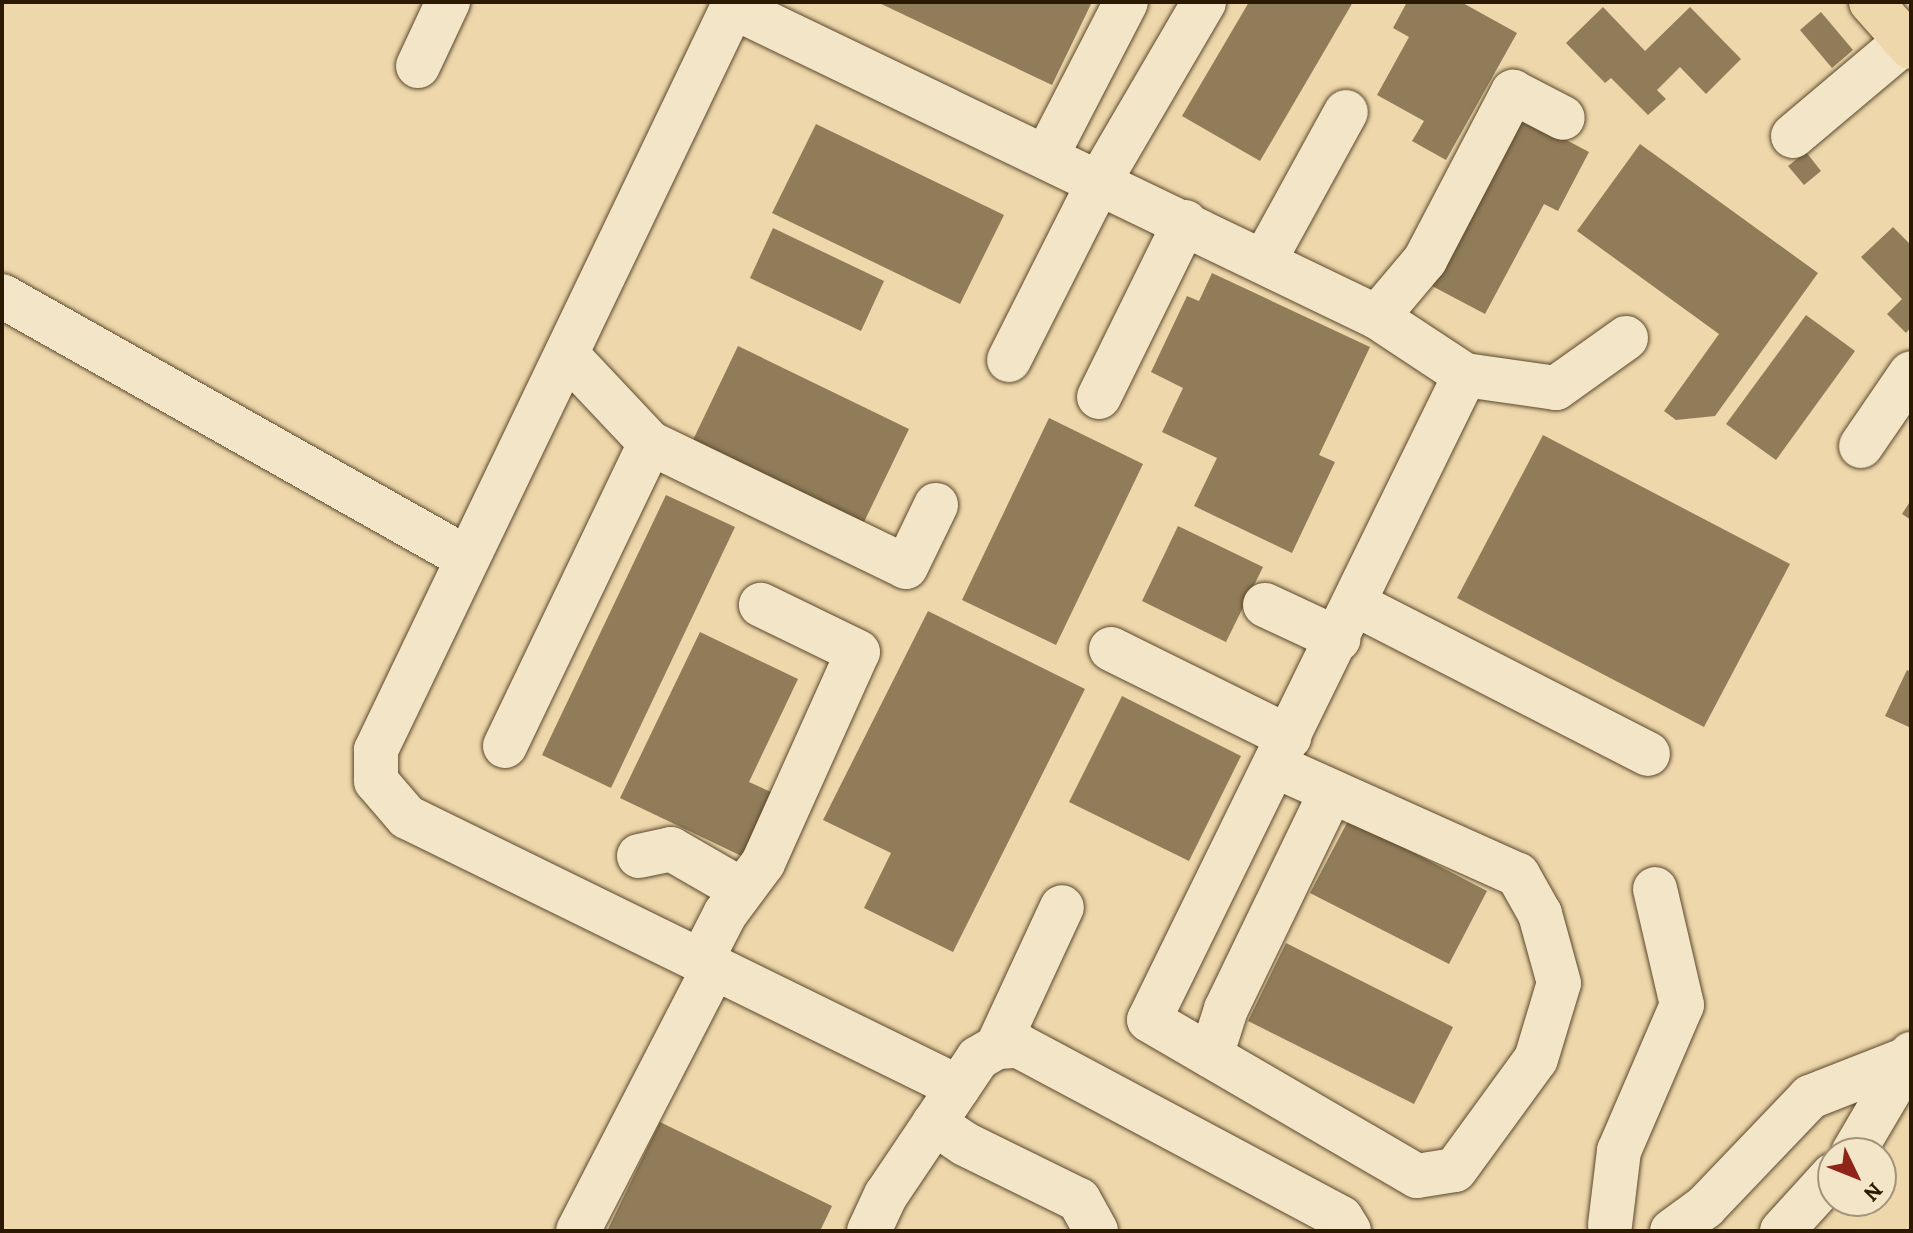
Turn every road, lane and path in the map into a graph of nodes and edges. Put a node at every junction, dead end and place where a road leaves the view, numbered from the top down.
1 (448, 2) edge
2 (1126, 2) edge
3 (1204, 2) edge
4 (1871, 2) edge
5 (734, 4) edge
6 (1908, 44) edge
7 (418, 66) dead end
8 (1346, 112) dead end
9 (1563, 118) dead end
10 (1793, 136) dead end
11 (1046, 157) junction
12 (1099, 182) junction
13 (1185, 222) junction
14 (1264, 261) junction
15 (2, 296) edge
16 (1377, 317) junction
17 (1626, 338) dead end
18 (566, 354) junction
19 (1009, 360) dead end
20 (1911, 373) edge
21 (1465, 375) junction
22 (1099, 397) dead end
23 (650, 443) junction
24 (1861, 446) dead end
25 (936, 505) dead end
26 (465, 557) junction
27 (761, 605) dead end
28 (1265, 605) dead end
29 (1347, 621) junction
30 (1111, 649) dead end
31 (505, 746) dead end
32 (1282, 752) junction
33 (1648, 754) dead end
34 (1331, 792) junction
35 (639, 856) dead end
36 (1655, 889) dead end
37 (742, 890) junction
38 (1062, 907) dead end
39 (707, 964) junction
40 (997, 1047) junction
41 (1211, 1056) junction
42 (1909, 1057) edge
43 (958, 1087) junction
44 (934, 1123) junction
45 (1862, 1137) edge
46 (1817, 1193) edge
47 (1619, 1229) edge
48 (578, 1231) edge
49 (869, 1231) edge
50 (1096, 1231) edge
51 (1349, 1231) edge
52 (1672, 1231) edge
53 (1782, 1231) edge

1 - 7 street
2 - 11 street
3 - 12 street
4 - 6 highway
5 - 11 street
5 - 18 street
6 - 10 street
8 - 14 street
9 - 16 street
11 - 12 street
12 - 13 street
12 - 19 street
13 - 14 street
13 - 22 street
14 - 16 street
15 - 26 street
16 - 21 street
17 - 21 street
18 - 23 street
18 - 26 street
20 - 24 street
21 - 29 street
23 - 25 street
23 - 31 street
26 - 39 street
27 - 37 street
28 - 29 street
29 - 32 street
29 - 33 street
30 - 32 street
32 - 34 street
32 - 41 street
34 - 41 street
34 - 41 street
35 - 37 street
36 - 47 street
37 - 39 street
38 - 40 street
39 - 43 street
39 - 48 street
40 - 43 street
40 - 51 street
42 - 45 street
42 - 52 street
43 - 44 street
44 - 49 street
44 - 50 street
46 - 53 street

